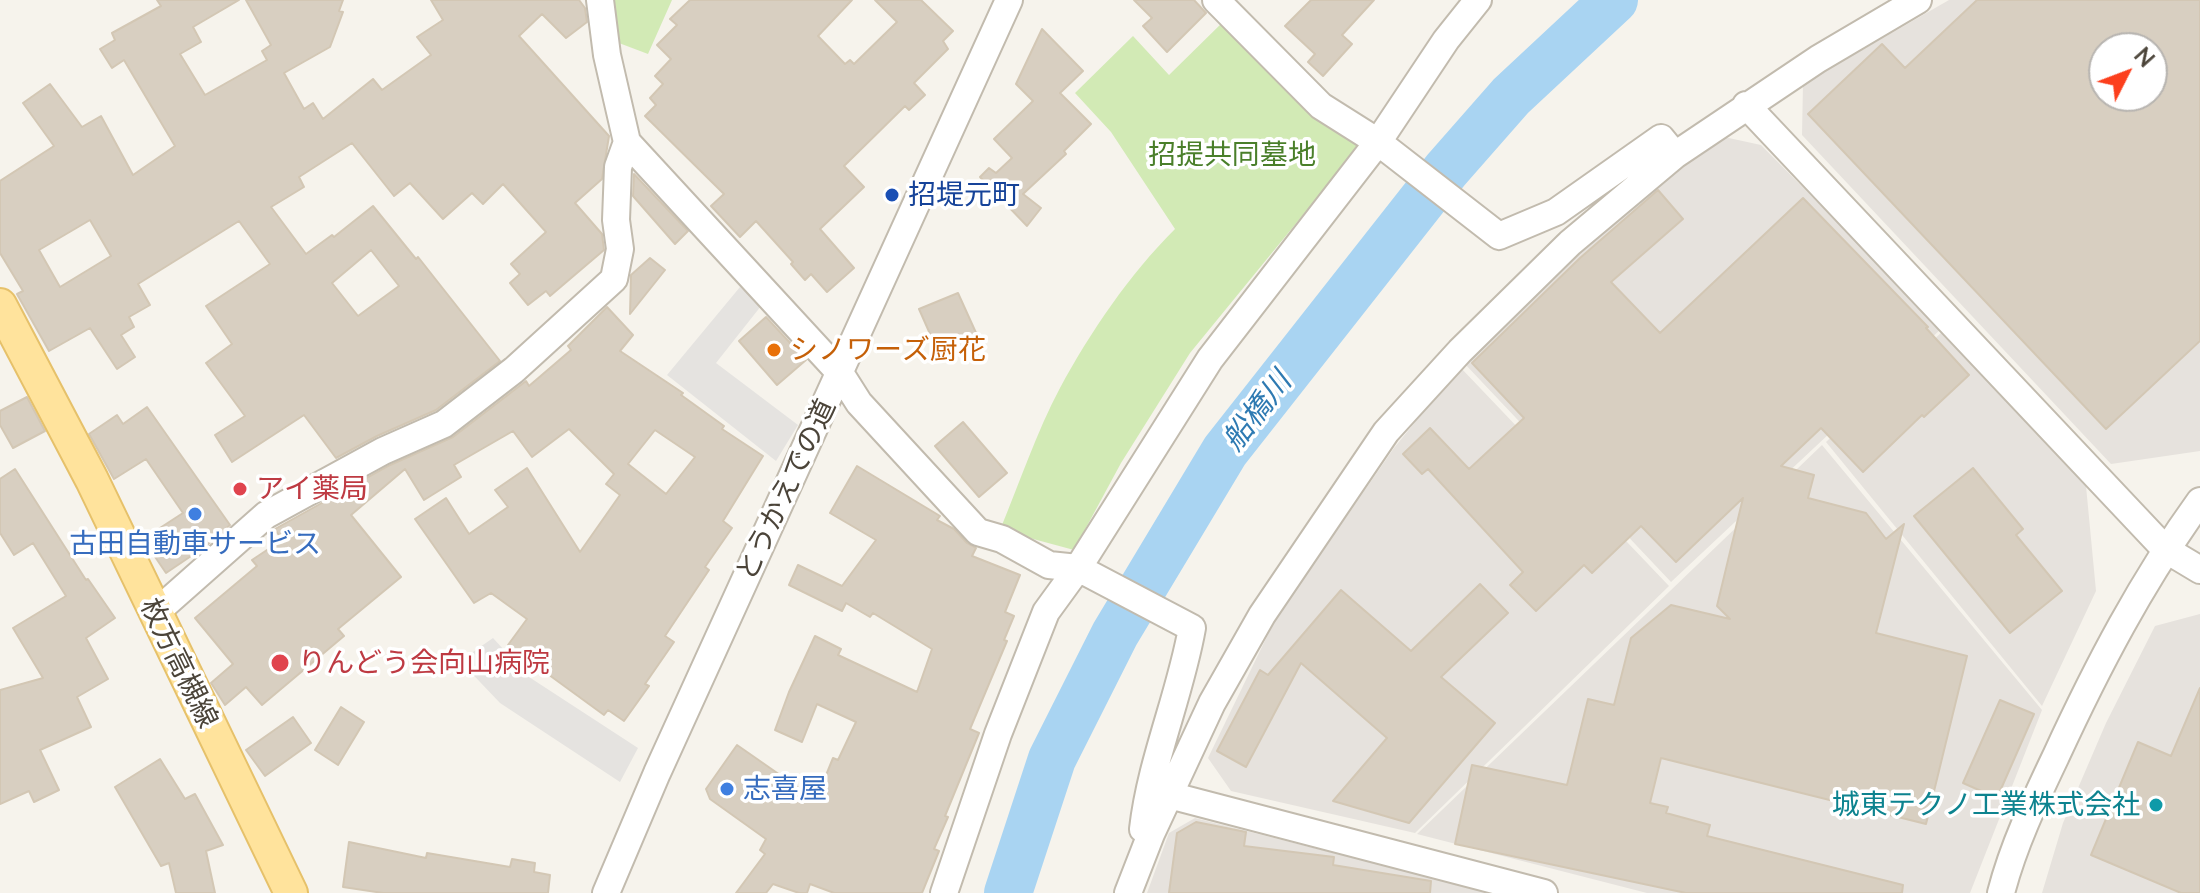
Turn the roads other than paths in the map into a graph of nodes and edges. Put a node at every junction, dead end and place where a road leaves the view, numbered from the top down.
1 (1009, 0) edge
2 (1216, 0) edge
3 (1478, 0) edge
4 (1918, 0) edge
5 (601, 1) edge
6 (1746, 105) junction
7 (627, 142) junction
8 (1382, 146) junction
9 (1675, 155) junction
10 (0, 305) edge
11 (840, 373) junction
12 (2200, 501) edge
13 (2165, 549) junction
14 (2200, 570) edge
15 (1084, 572) junction
16 (154, 614) junction
17 (1169, 795) junction
18 (1151, 834) junction
19 (291, 893) edge
20 (606, 893) edge
21 (944, 893) edge
22 (1128, 893) edge
23 (1544, 893) edge
24 (2001, 893) edge

1 - 11 street, とうかえでの道
2 - 8 street
3 - 8 street
4 - 6 street
5 - 7 street
6 - 9 street
6 - 13 street
7 - 11 street
7 - 16 street
8 - 9 street
8 - 15 street
9 - 17 street
10 - 16 main road, 枚方高槻線
11 - 15 street
11 - 20 street, とうかえでの道
12 - 13 street
13 - 14 street
13 - 24 street
15 - 18 street
15 - 21 street
16 - 19 main road, 枚方高槻線
17 - 18 street
17 - 23 street
18 - 22 street

